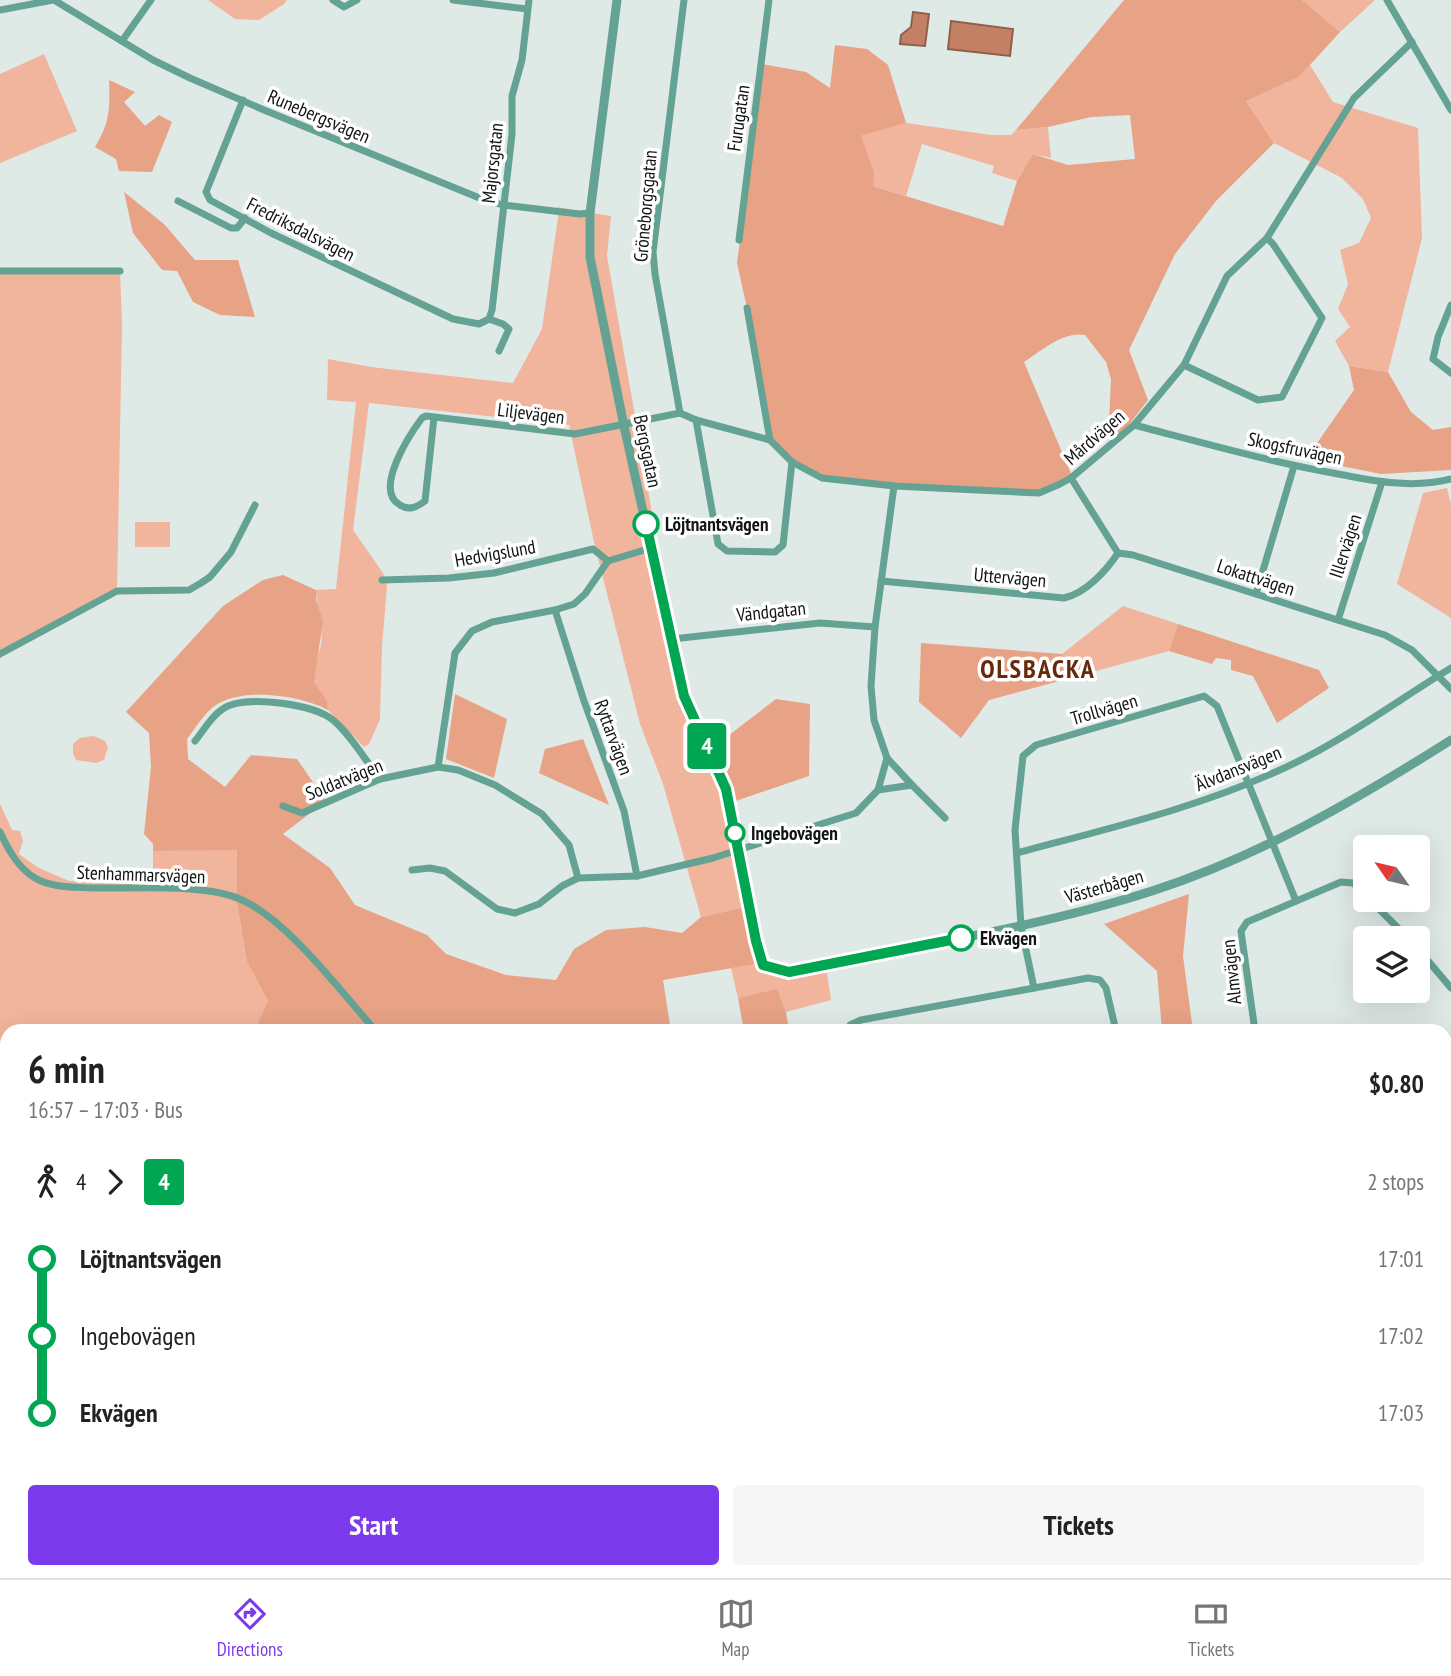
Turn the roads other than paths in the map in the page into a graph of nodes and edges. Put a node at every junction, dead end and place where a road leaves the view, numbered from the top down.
1 (53, 0) edge
2 (151, 0) edge
3 (333, 0) edge
4 (357, 0) edge
5 (453, 0) edge
6 (617, 0) edge
7 (684, 0) edge
8 (769, 0) edge
9 (1387, 0) edge
10 (528, 4) edge
11 (0, 10) edge
12 (122, 41) junction
13 (1412, 42) junction
14 (243, 100) junction
15 (1451, 110) edge
16 (178, 201) dead end
17 (503, 205) junction
18 (590, 213) junction
19 (245, 218) junction
20 (1267, 238) junction
21 (739, 240) dead end
22 (0, 271) edge
23 (120, 271) dead end
24 (1451, 305) edge
25 (747, 307) dead end
26 (489, 319) junction
27 (499, 351) dead end
28 (1184, 365) junction
29 (1451, 373) edge
30 (680, 413) junction
31 (434, 417) junction
32 (695, 420) junction
33 (624, 425) junction
34 (1134, 425) junction
35 (770, 440) junction
36 (792, 462) junction
37 (1294, 466) junction
38 (1071, 478) junction
39 (1451, 479) edge
40 (1382, 482) junction
41 (894, 486) junction
42 (255, 505) dead end
43 (651, 548) junction
44 (1118, 553) junction
45 (608, 561) junction
46 (382, 580) dead end
47 (881, 580) junction
48 (1256, 594) junction
49 (555, 610) junction
50 (1338, 620) junction
51 (874, 627) junction
52 (672, 639) junction
53 (0, 654) edge
54 (1451, 667) edge
55 (1439, 675) junction
56 (1451, 689) edge
57 (1451, 740) edge
58 (195, 741) dead end
59 (887, 758) junction
60 (439, 767) junction
61 (380, 779) junction
62 (1249, 783) junction
63 (912, 785) junction
64 (878, 790) junction
65 (282, 806) dead end
66 (945, 818) dead end
67 (0, 832) edge
68 (1273, 842) junction
69 (739, 850) junction
70 (1017, 853) junction
71 (412, 870) dead end
72 (636, 876) junction
73 (578, 878) junction
74 (1353, 883) edge
75 (1296, 901) junction
76 (1382, 912) edge
77 (1021, 926) junction
78 (1396, 926) edge
79 (756, 941) joint
80 (1430, 963) edge
81 (1034, 988) junction
82 (1451, 988) edge
83 (370, 1024) edge
84 (852, 1024) edge
85 (1114, 1024) edge
86 (1254, 1024) edge

1 - 11 street
1 - 12 street, Runebergsvägen
2 - 12 street
3 - 4 street
5 - 10 street
6 - 18 street, Bergsgatan
7 - 30 street, Gröneborgsgatan
8 - 21 street, Furugatan
9 - 13 street
10 - 17 street, Majorsgatan
12 - 14 street, Runebergsvägen
13 - 15 street
13 - 20 street, Mårdvägen
14 - 17 street, Runebergsvägen
14 - 19 street, Fredriksdalsvägen
16 - 19 street
17 - 18 street, Runebergsvägen
17 - 26 street, Majorsgatan
18 - 33 street, Bergsgatan
19 - 26 street, Fredriksdalsvägen
20 - 28 street, Mårdvägen
20 - 28 street
22 - 23 street
24 - 29 street
25 - 35 street
26 - 27 street
28 - 34 street, Mårdvägen
30 - 32 street
30 - 33 street
31 - 31 street
31 - 33 street, Liljevägen
32 - 35 street
32 - 36 street
33 - 43 street, Bergsgatan
34 - 37 street, Skogsfruvägen
34 - 38 street, Mårdvägen
35 - 36 street, Mårdvägen
36 - 41 street, Mårdvägen
37 - 40 street, Skogsfruvägen
37 - 48 street
38 - 41 street, Mårdvägen
38 - 44 street
39 - 40 street, Skogsfruvägen
40 - 50 street, Illervägen
41 - 47 street
42 - 53 street
43 - 45 street
43 - 52 street, Bergsgatan
44 - 47 street, Uttervägen
44 - 48 street, Lokattvägen
45 - 46 street, Hedvigslund
45 - 49 street
47 - 51 street
48 - 50 street, Lokattvägen
49 - 60 street
49 - 72 street, Ryttarvägen
50 - 55 street, Lokattvägen
51 - 52 street, Vändgatan
51 - 59 street
52 - 69 street, Bergsgatan
54 - 55 street, Älvdansvägen
55 - 56 street, Lokattvägen
55 - 62 street, Älvdansvägen
57 - 68 street, Västerbågen
58 - 61 street
59 - 63 street
59 - 64 street
60 - 61 street, Soldatvägen
60 - 73 street, Soldatvägen
61 - 65 street, Soldatvägen
62 - 68 street, Trollvägen
62 - 70 street, Älvdansvägen
62 - 70 street, Trollvägen
63 - 64 street
63 - 66 street
64 - 69 street
67 - 83 street, Stenhammarsvägen
68 - 75 street
68 - 77 street, Västerbågen
69 - 72 street
69 - 79 street, Bergsgatan
70 - 77 street, Trollvägen
71 - 73 street
72 - 73 street
74 - 75 street, Almvägen
75 - 86 street, Almvägen
76 - 78 street
77 - 79 street, Västerbågen
77 - 81 street
80 - 82 street
81 - 84 street
81 - 85 street

